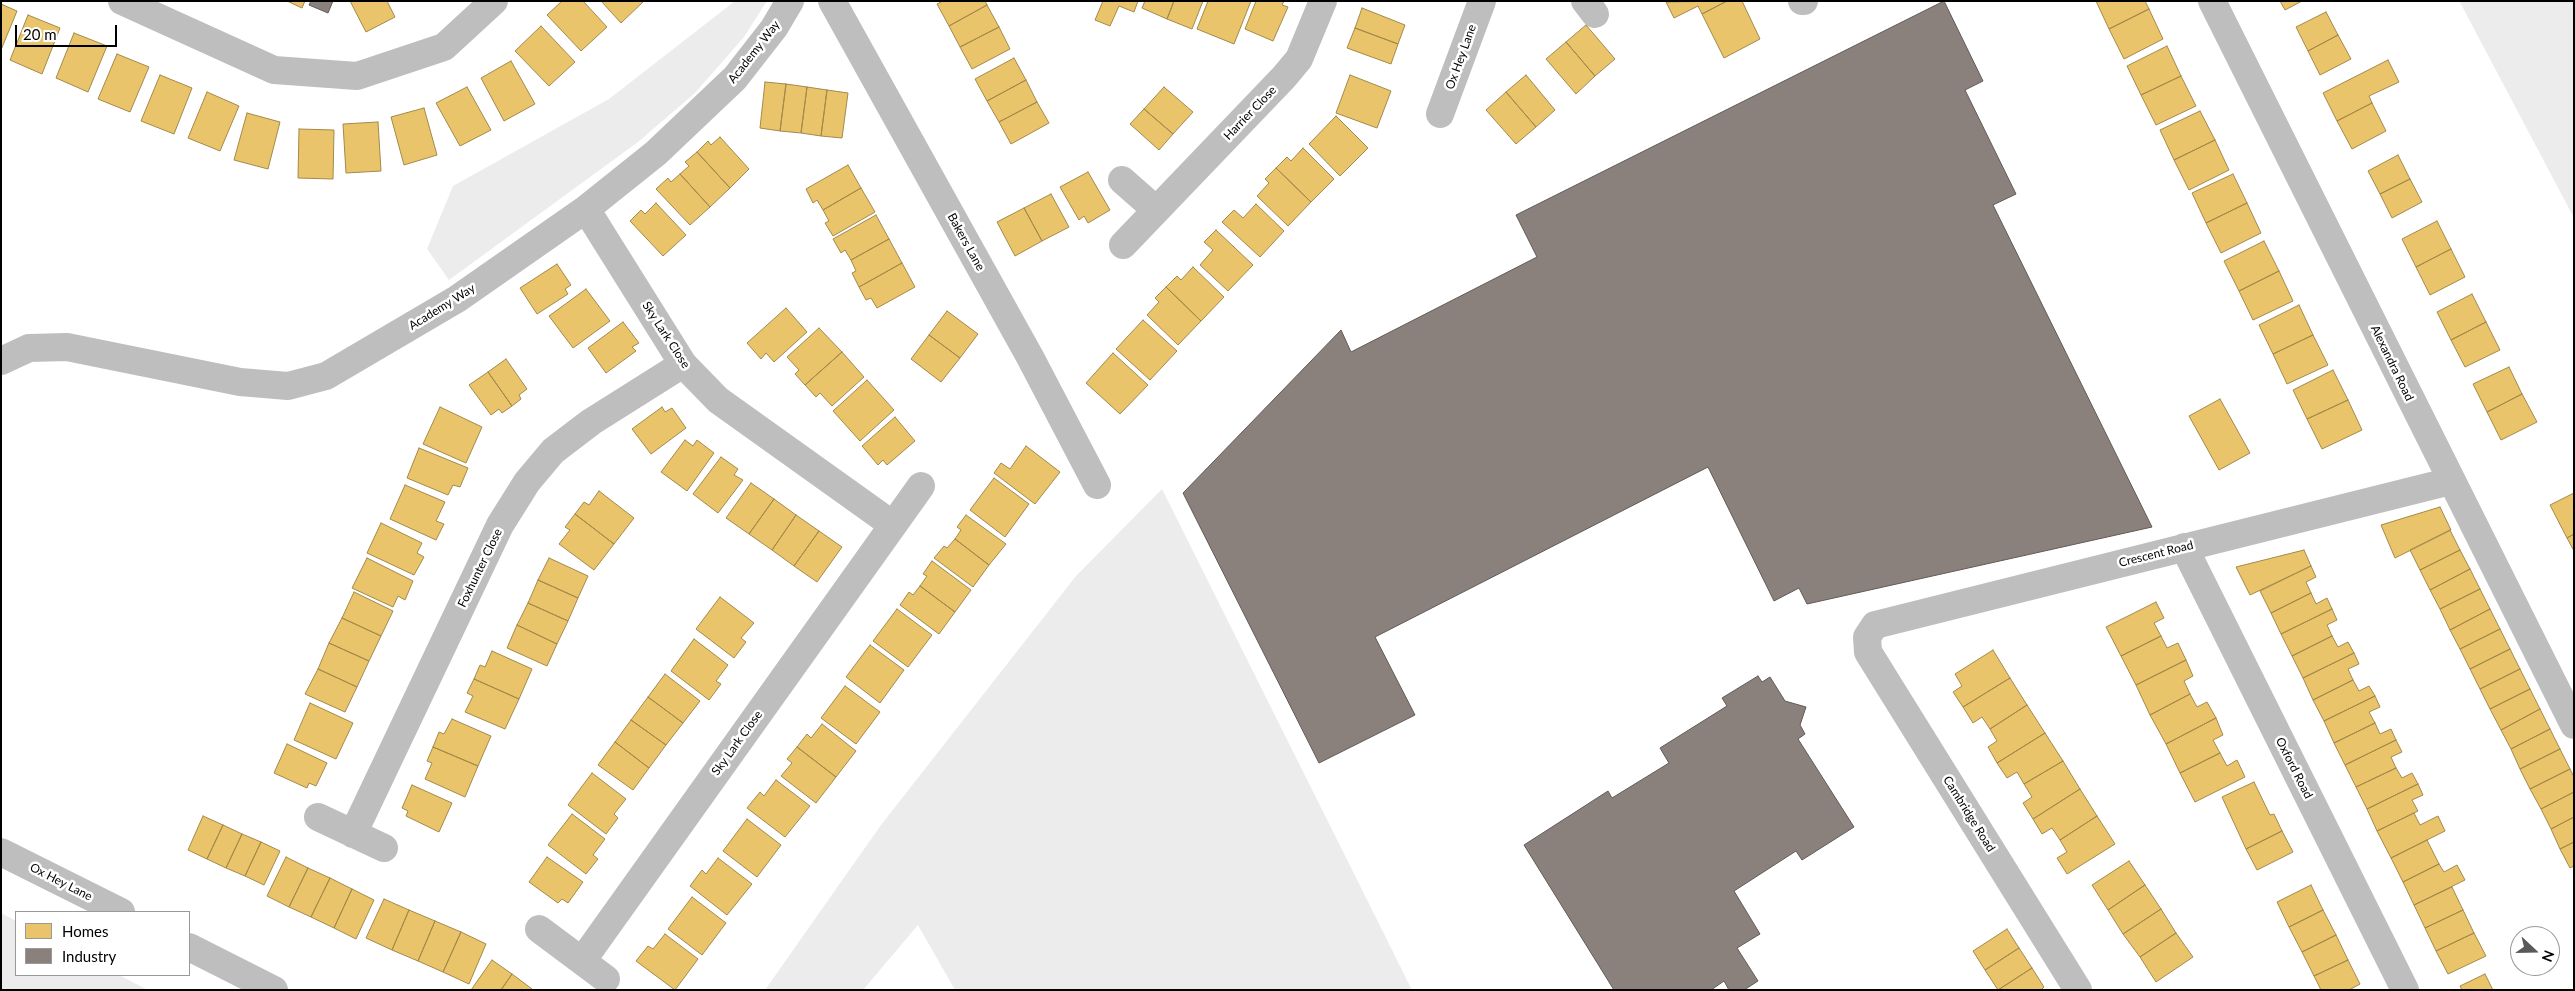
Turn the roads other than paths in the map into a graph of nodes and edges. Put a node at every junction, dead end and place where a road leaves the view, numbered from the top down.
1 (122, 1) edge
2 (494, 1) edge
3 (790, 1) edge
4 (832, 1) edge
5 (1323, 1) edge
6 (1482, 1) edge
7 (2212, 1) edge
8 (1440, 114) dead end
9 (1122, 180) dead end
10 (586, 209) junction
11 (1156, 210) junction
12 (1123, 245) dead end
13 (1, 361) edge
14 (682, 364) junction
15 (2451, 481) junction
16 (1097, 485) dead end
17 (921, 486) dead end
18 (893, 525) junction
19 (2184, 547) junction
20 (1867, 637) joint
21 (2574, 725) edge
22 (318, 817) dead end
23 (353, 834) junction
24 (384, 848) dead end
25 (1, 852) edge
26 (119, 911) edge
27 (539, 929) dead end
28 (190, 947) edge
29 (582, 961) junction
30 (606, 979) dead end
31 (274, 990) edge
32 (2078, 990) edge
33 (2405, 990) edge

1 - 2 street
3 - 10 street, Academy Way
4 - 16 street, Bakers Lane
5 - 11 street, Harrier Close
6 - 8 street, Ox Hey Lane
7 - 15 street, Alexandra Road
9 - 11 street
10 - 13 street, Academy Way
10 - 14 street, Sky Lark Close
11 - 12 street, Harrier Close
14 - 18 street, Sky Lark Close
14 - 23 street, Foxhunter Close
15 - 19 street, Crescent Road
15 - 21 street, Alexandra Road
17 - 18 street, Sky Lark Close
18 - 29 street, Sky Lark Close
19 - 20 street, Crescent Road
19 - 33 street, Oxford Road
20 - 32 street, Cambridge Road
22 - 23 street
23 - 24 street
25 - 26 street, Ox Hey Lane
27 - 29 street
28 - 31 street
29 - 30 street

